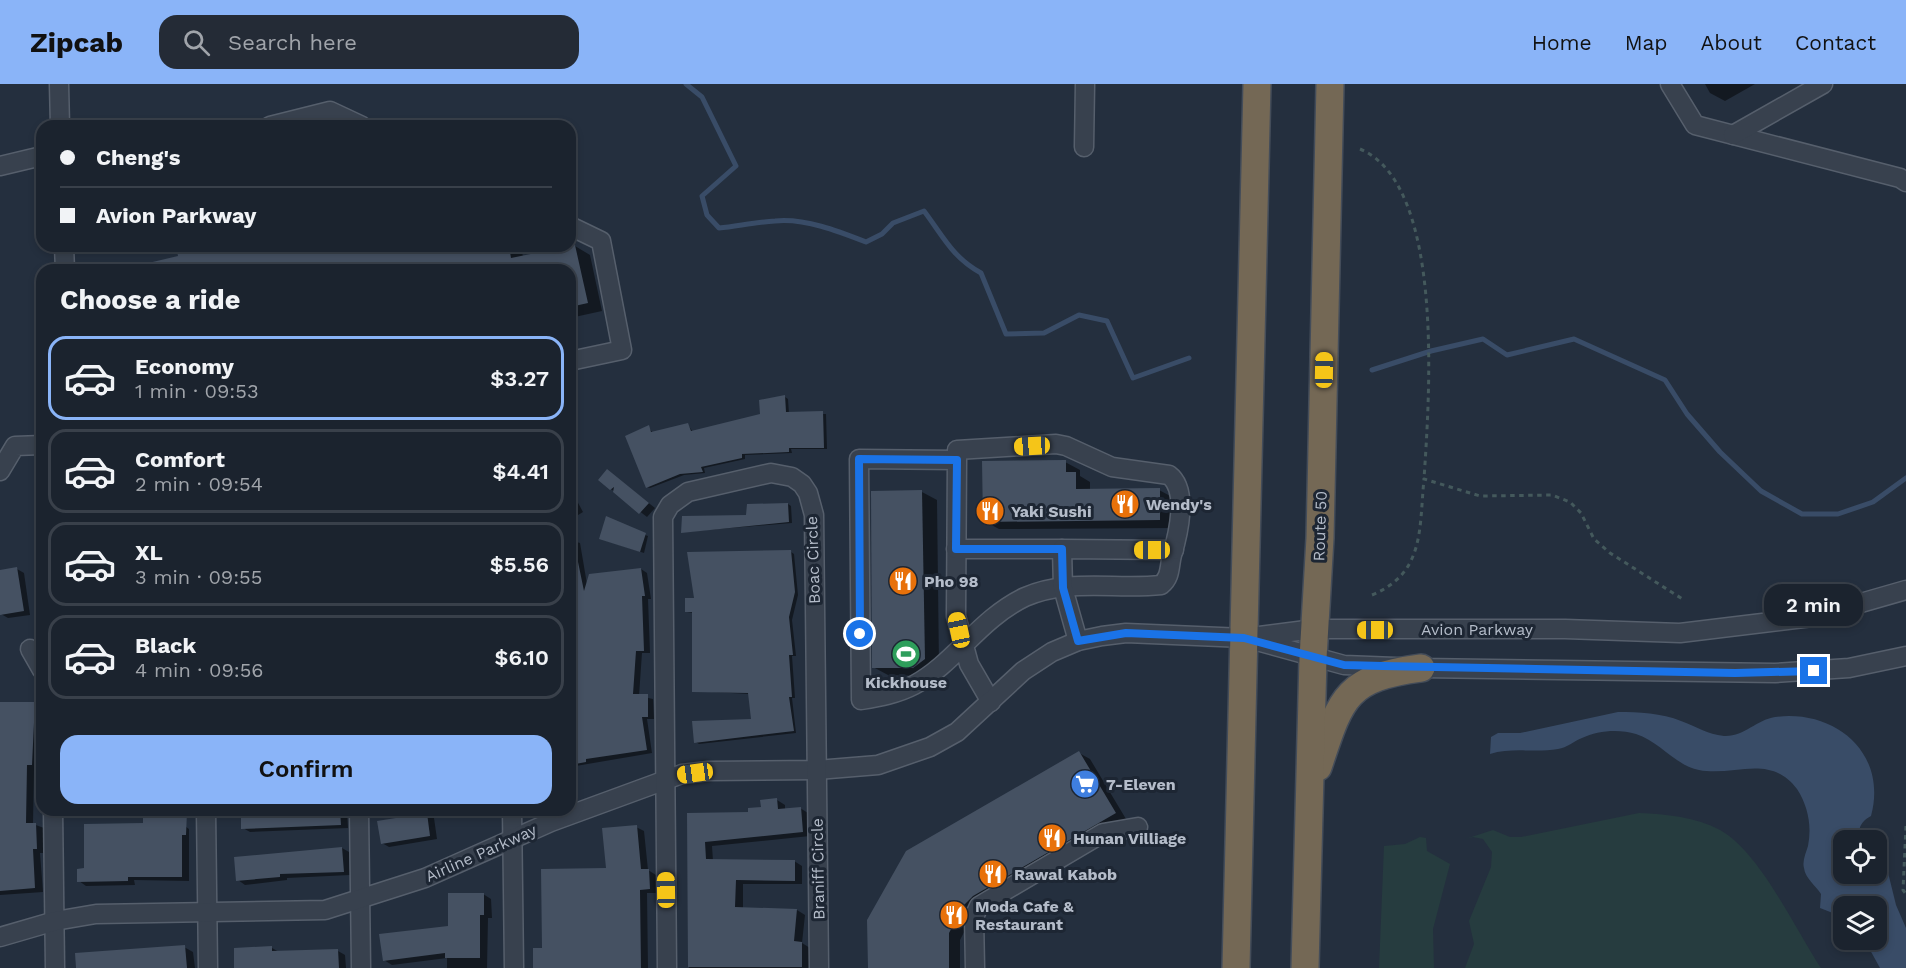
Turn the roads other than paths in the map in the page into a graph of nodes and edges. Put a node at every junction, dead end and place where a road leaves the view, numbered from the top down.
1 (59, 84) edge
2 (1085, 84) edge
3 (1257, 84) edge
4 (1330, 84) edge
5 (1670, 84) edge
6 (1823, 84) edge
7 (60, 120) edge
8 (294, 120) edge
9 (349, 120) edge
10 (1733, 135) junction
11 (1084, 147) dead end
12 (36, 157) edge
13 (0, 166) edge
14 (1906, 182) edge
15 (576, 229) edge
16 (576, 360) edge
17 (36, 445) edge
18 (957, 455) junction
19 (0, 471) edge
20 (956, 549) junction
21 (1062, 549) junction
22 (1174, 550) junction
23 (1063, 588) junction
24 (1906, 590) edge
25 (1314, 630) junction
26 (1244, 638) junction
27 (1078, 641) junction
28 (962, 644) junction
29 (30, 649) dead end
30 (1906, 656) edge
31 (1313, 658) junction
32 (36, 660) edge
33 (1421, 668) junction
34 (991, 702) junction
35 (817, 770) junction
36 (664, 782) junction
37 (1309, 794) junction
38 (576, 813) edge
39 (53, 816) edge
40 (206, 816) edge
41 (359, 816) edge
42 (512, 816) edge
43 (568, 816) edge
44 (1138, 826) dead end
45 (513, 840) junction
46 (360, 898) junction
47 (207, 912) junction
48 (55, 921) junction
49 (0, 937) edge
50 (55, 968) edge
51 (208, 968) edge
52 (361, 968) edge
53 (514, 968) edge
54 (668, 968) edge
55 (819, 968) edge
56 (975, 968) edge
57 (1236, 968) edge
58 (1305, 968) edge

1 - 7 street
2 - 11 street
3 - 26 highway
4 - 25 highway, Route 50
5 - 10 street
6 - 10 street
8 - 9 street
10 - 14 street
12 - 13 street
15 - 16 street
17 - 19 street
18 - 20 street
18 - 22 street
18 - 28 street
20 - 21 street
20 - 28 street
21 - 22 street
21 - 23 street
22 - 23 street
23 - 27 street
23 - 28 street
24 - 25 street, Avion Parkway
25 - 26 street, Avion Parkway
25 - 31 highway, Route 50
26 - 27 street, Airline Parkway
26 - 31 street
26 - 57 highway
27 - 34 street, Airline Parkway
28 - 34 street
29 - 32 street
30 - 33 street
31 - 33 street
31 - 37 highway, Route 50
33 - 37 highway
34 - 35 street, Airline Parkway
35 - 36 street, Airline Parkway
35 - 36 street, Boac Circle
35 - 55 street, Braniff Circle
36 - 38 street, Airline Parkway
36 - 54 street
37 - 58 highway, Route 50
39 - 48 street
40 - 47 street
41 - 46 street
42 - 45 street
43 - 45 street, Airline Parkway
44 - 56 street
45 - 46 street, Airline Parkway
45 - 53 street
46 - 47 street, Airline Parkway
46 - 52 street
47 - 48 street, Airline Parkway
47 - 51 street
48 - 49 street, Airline Parkway
48 - 50 street

